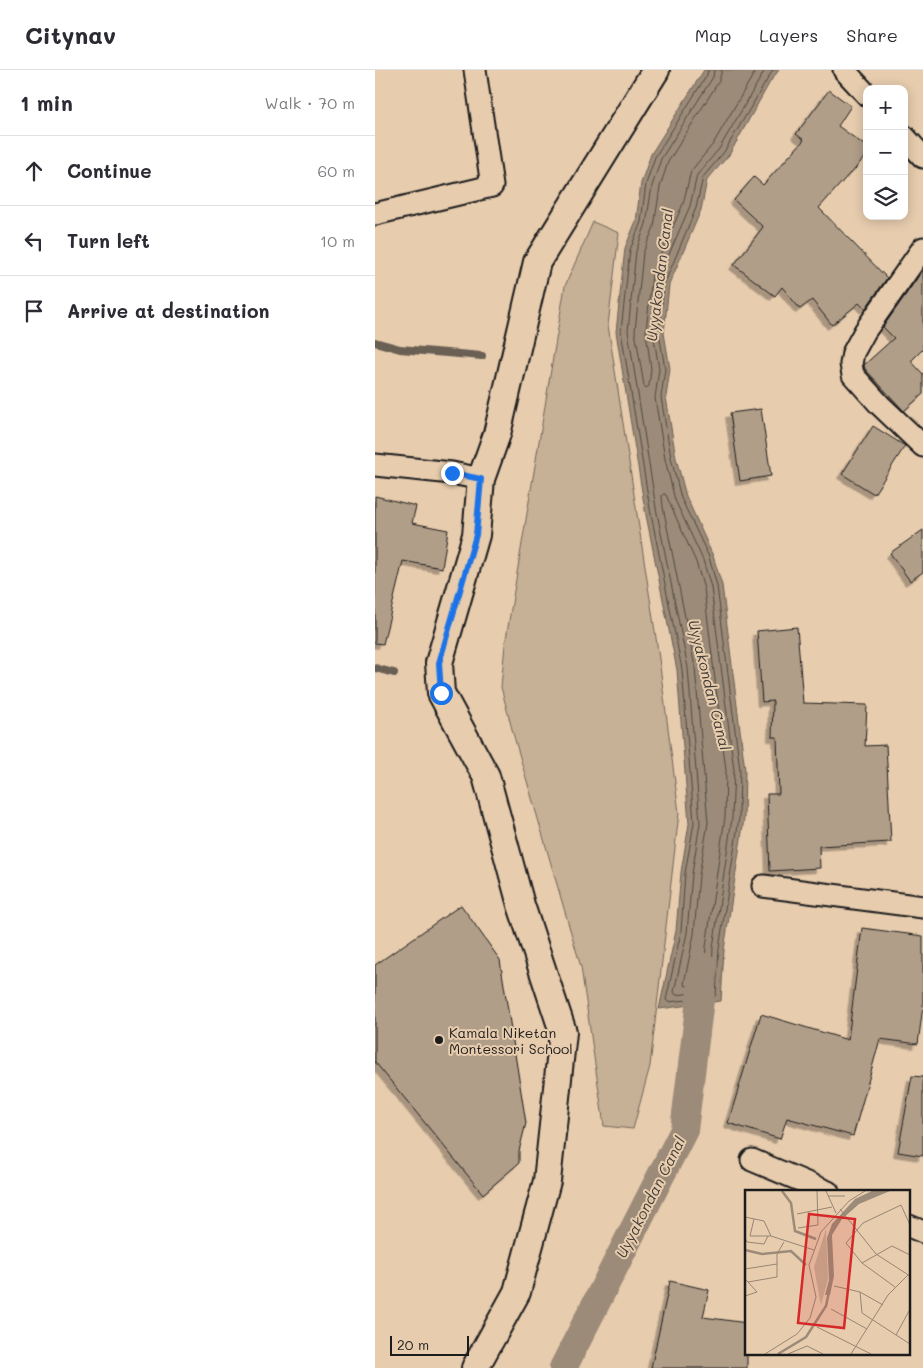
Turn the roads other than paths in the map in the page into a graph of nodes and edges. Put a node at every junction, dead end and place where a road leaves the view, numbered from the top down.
1 (475, 70) edge
2 (657, 70) edge
3 (844, 70) edge
4 (863, 91) edge
5 (908, 140) edge
6 (923, 157) edge
7 (375, 214) edge
8 (923, 248) edge
9 (923, 446) edge
10 (375, 465) edge
11 (481, 479) junction
12 (763, 886) dead end
13 (923, 907) edge
14 (752, 1160) dead end
15 (823, 1190) edge
16 (911, 1227) edge
17 (923, 1232) edge
18 (475, 1368) edge

1 - 7 street
2 - 11 street
3 - 4 street
5 - 6 street
8 - 9 street
10 - 11 street
11 - 18 street
12 - 13 street
14 - 15 street
16 - 17 street

